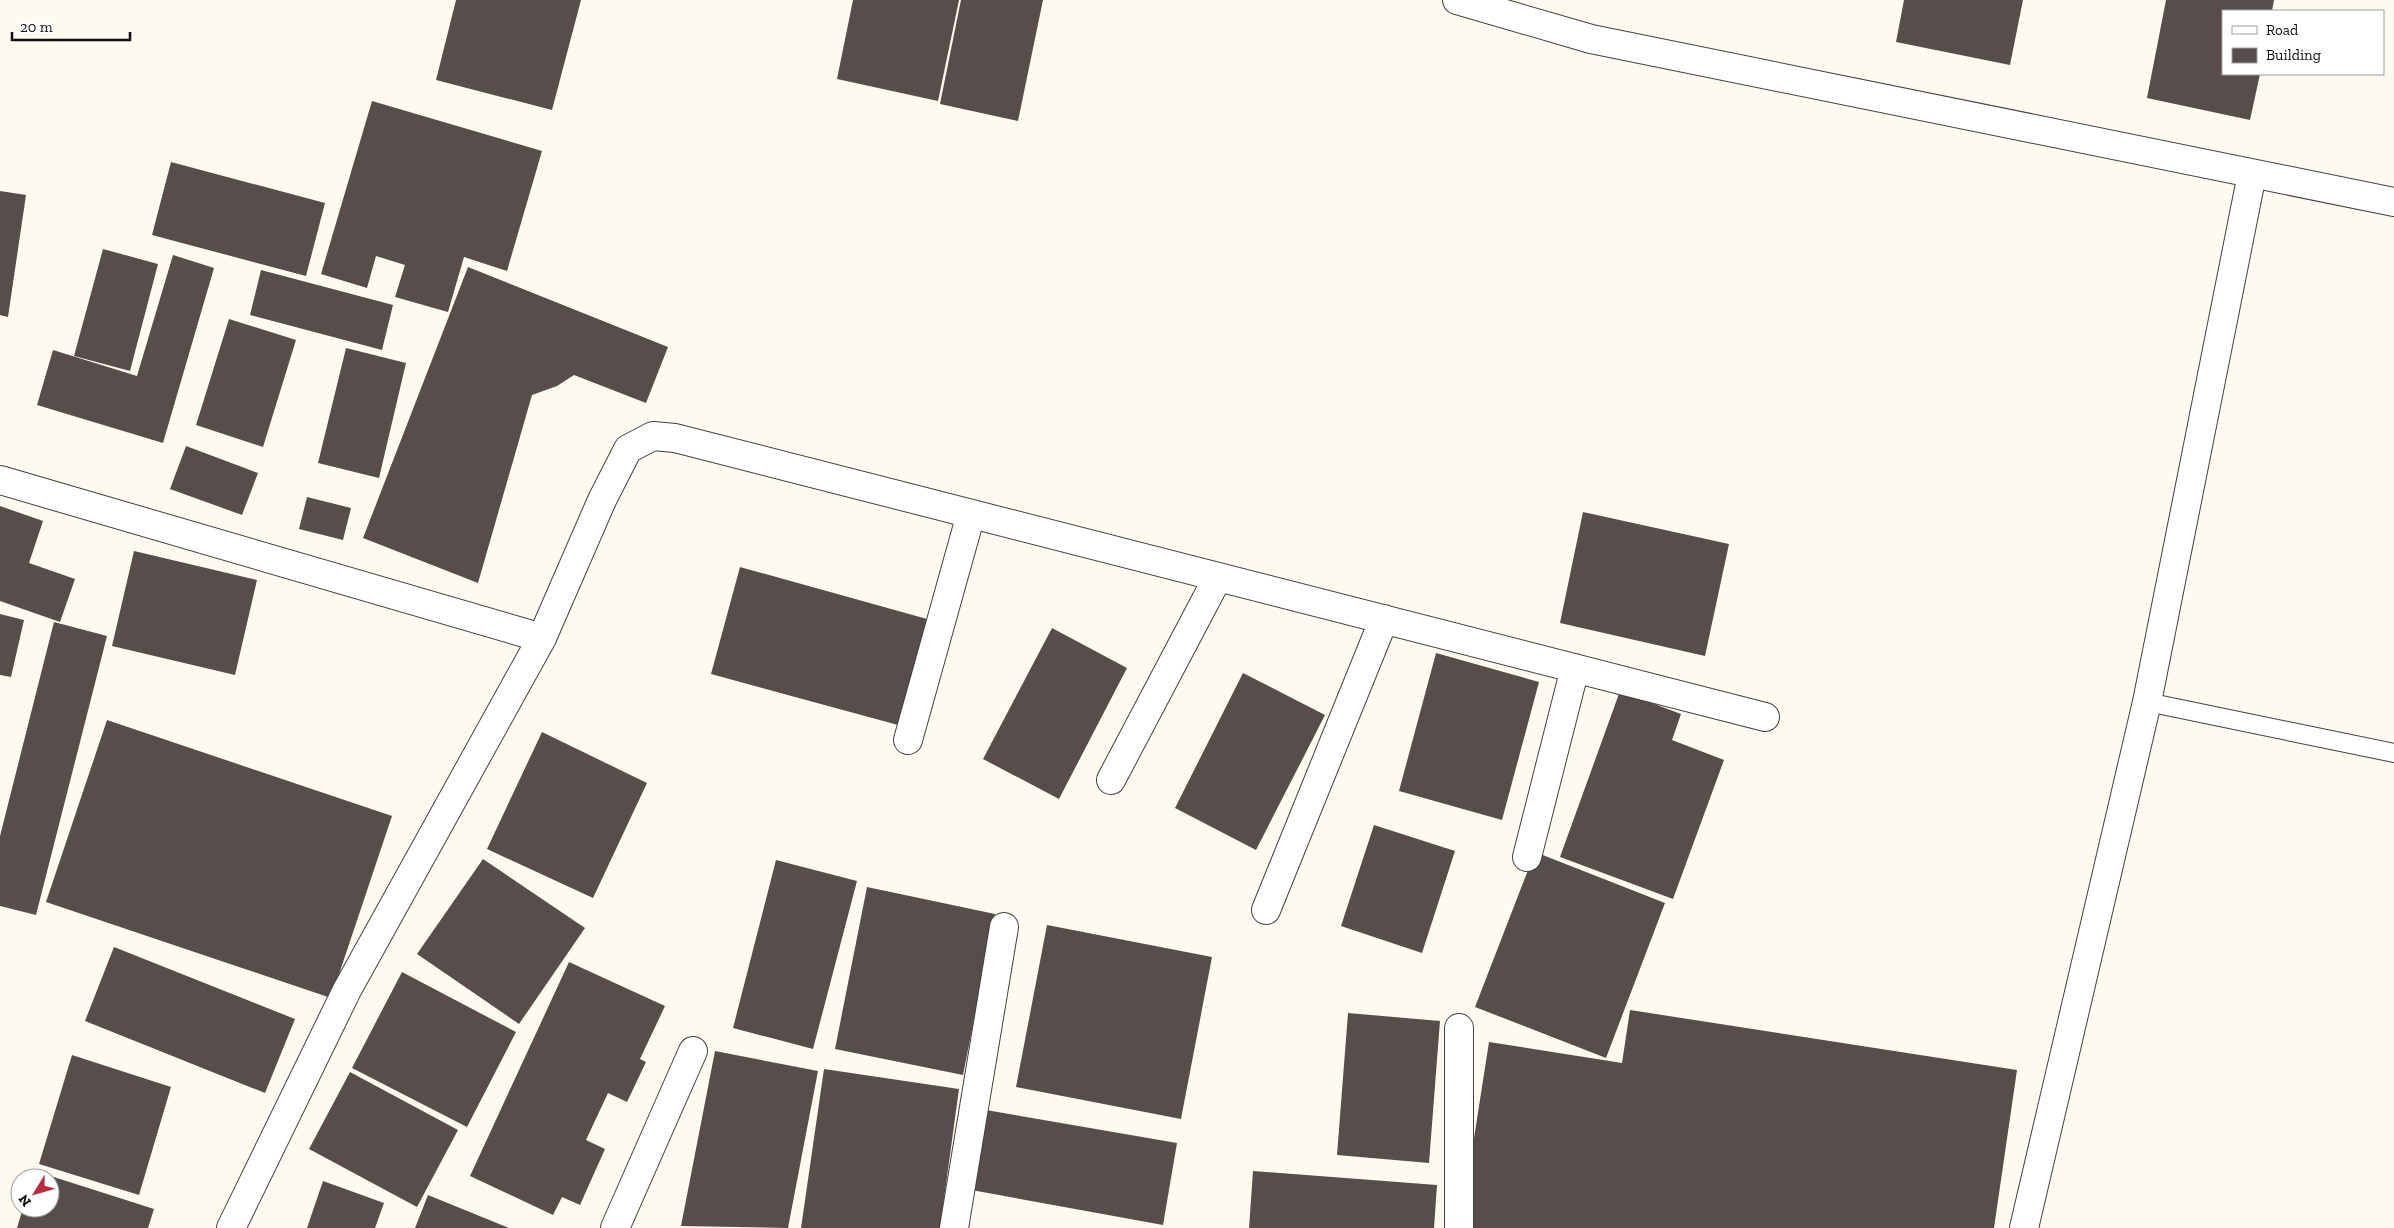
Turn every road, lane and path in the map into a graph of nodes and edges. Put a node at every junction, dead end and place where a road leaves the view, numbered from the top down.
1 (1458, 0) edge
2 (2252, 174) junction
3 (2394, 202) edge
4 (0, 480) edge
5 (971, 514) junction
6 (1218, 577) junction
7 (1384, 620) junction
8 (542, 638) junction
9 (1575, 668) junction
10 (2147, 702) junction
11 (1765, 718) dead end
12 (908, 740) dead end
13 (2394, 753) edge
14 (1111, 780) dead end
15 (1526, 857) dead end
16 (1266, 910) dead end
17 (1004, 927) dead end
18 (1459, 1028) dead end
19 (693, 1051) dead end
20 (231, 1228) edge
21 (615, 1228) edge
22 (954, 1228) edge
23 (1459, 1228) edge
24 (2024, 1228) edge

1 - 2 street
2 - 3 street
2 - 10 street
4 - 8 street
5 - 6 street
5 - 8 street
5 - 12 street
6 - 7 street
6 - 14 street
7 - 9 street
7 - 16 street
8 - 20 street
9 - 11 street
9 - 15 street
10 - 13 lane
10 - 24 street
17 - 22 street
18 - 23 street
19 - 21 street

